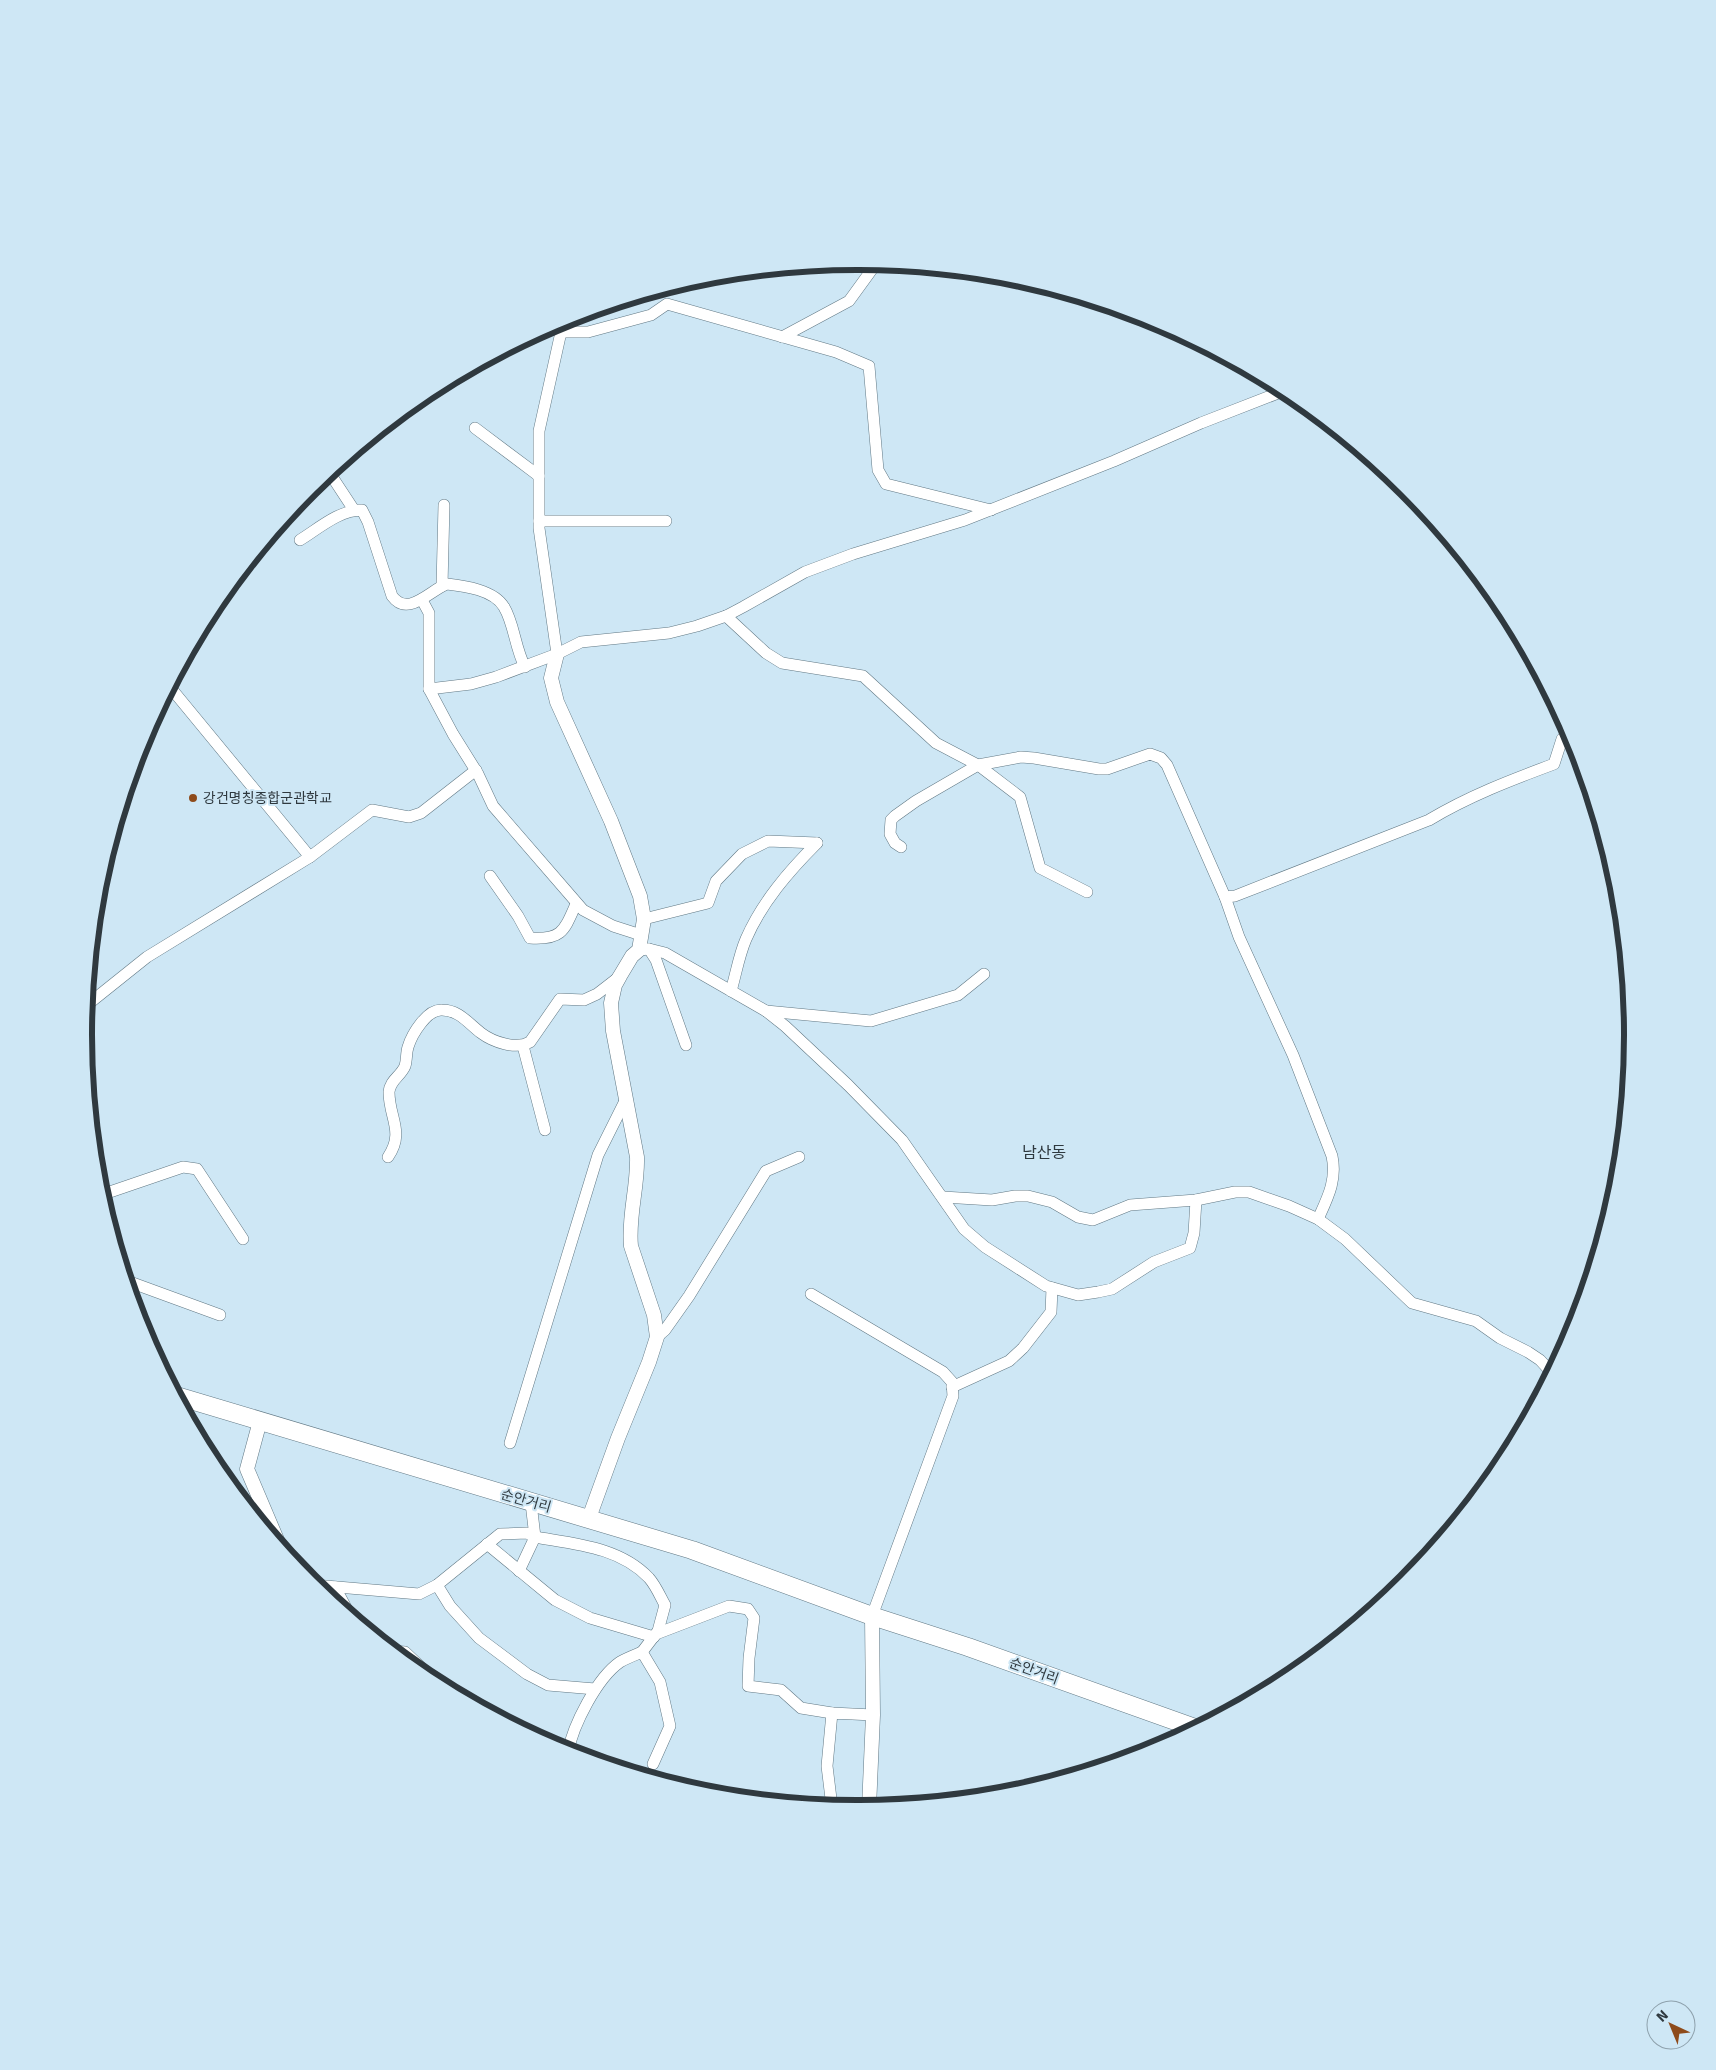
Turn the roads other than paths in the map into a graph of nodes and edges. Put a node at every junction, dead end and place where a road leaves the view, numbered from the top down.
1 (871, 270) edge
2 (565, 328) edge
3 (558, 331) edge
4 (782, 337) junction
5 (1275, 394) edge
6 (475, 428) dead end
7 (539, 476) junction
8 (333, 478) edge
9 (444, 506) dead end
10 (354, 510) junction
11 (991, 510) junction
12 (539, 521) junction
13 (666, 522) dead end
14 (300, 540) dead end
15 (442, 586) junction
16 (422, 600) junction
17 (726, 616) junction
18 (557, 654) junction
19 (525, 667) junction
20 (429, 689) junction
21 (174, 691) edge
22 (1563, 738) edge
23 (978, 765) junction
24 (476, 770) junction
25 (901, 847) dead end
26 (310, 857) junction
27 (490, 876) dead end
28 (1087, 892) dead end
29 (1225, 897) junction
30 (576, 904) junction
31 (644, 918) junction
32 (641, 935) junction
33 (644, 949) junction
34 (984, 974) dead end
35 (620, 976) junction
36 (731, 991) junction
37 (93, 1000) edge
38 (766, 1011) junction
39 (686, 1045) dead end
40 (524, 1046) junction
41 (626, 1098) junction
42 (545, 1130) dead end
43 (388, 1157) dead end
44 (799, 1157) dead end
45 (109, 1192) edge
46 (943, 1197) junction
47 (1196, 1200) junction
48 (1318, 1219) junction
49 (243, 1239) dead end
50 (134, 1283) edge
51 (1052, 1288) junction
52 (811, 1294) dead end
53 (220, 1314) dead end
54 (657, 1337) junction
55 (1548, 1368) edge
56 (952, 1387) junction
57 (184, 1398) edge
58 (260, 1421) junction
59 (510, 1443) dead end
60 (531, 1503) junction
61 (589, 1518) junction
62 (272, 1527) edge
63 (535, 1537) junction
64 (488, 1544) junction
65 (519, 1571) junction
66 (438, 1585) junction
67 (328, 1587) edge
68 (335, 1588) junction
69 (342, 1600) edge
70 (872, 1616) junction
71 (655, 1635) junction
72 (642, 1652) junction
73 (595, 1689) junction
74 (832, 1713) junction
75 (873, 1715) junction
76 (1189, 1726) edge
77 (1173, 1733) edge
78 (570, 1744) edge
79 (653, 1764) dead end
80 (831, 1799) edge
81 (869, 1800) edge

1 - 4 street
2 - 4 street
3 - 7 street
4 - 11 street
5 - 11 street
6 - 7 street
7 - 12 street
8 - 10 street
9 - 15 street
10 - 14 street
10 - 16 street
11 - 17 street
12 - 13 street
12 - 18 street
15 - 16 street
15 - 19 street
16 - 20 street
17 - 18 street
17 - 23 street
18 - 19 street
18 - 31 street
19 - 20 street
20 - 24 street
21 - 26 street
22 - 29 street
23 - 25 street
23 - 28 street
23 - 29 street
24 - 26 street
24 - 30 street
26 - 37 street
27 - 30 street
29 - 48 street
30 - 32 street
31 - 32 street
31 - 36 street
32 - 33 street
33 - 35 street
33 - 36 street
33 - 39 street
34 - 38 street
35 - 40 street
35 - 41 street
36 - 38 street
38 - 46 street
40 - 42 street
40 - 43 street
41 - 54 street
41 - 59 street
44 - 54 street
45 - 49 street
46 - 47 street
46 - 51 street
47 - 48 street
47 - 51 street
48 - 55 street
50 - 53 street
51 - 56 street
52 - 56 street
54 - 61 street
56 - 70 street
57 - 58 main road, 순안거리
58 - 60 main road, 순안거리
58 - 62 street
60 - 61 main road, 순안거리
60 - 63 street
61 - 70 main road, 순안거리
63 - 64 street
63 - 65 street
63 - 71 street
64 - 65 street
64 - 66 street
65 - 71 street
66 - 68 street
66 - 73 street
67 - 68 street
68 - 69 street
70 - 75 street
70 - 76 main road, 순안거리
70 - 77 main road, 순안거리
71 - 72 street
71 - 74 street
72 - 73 street
72 - 79 street
73 - 78 street
74 - 75 street
74 - 80 street
75 - 81 street

